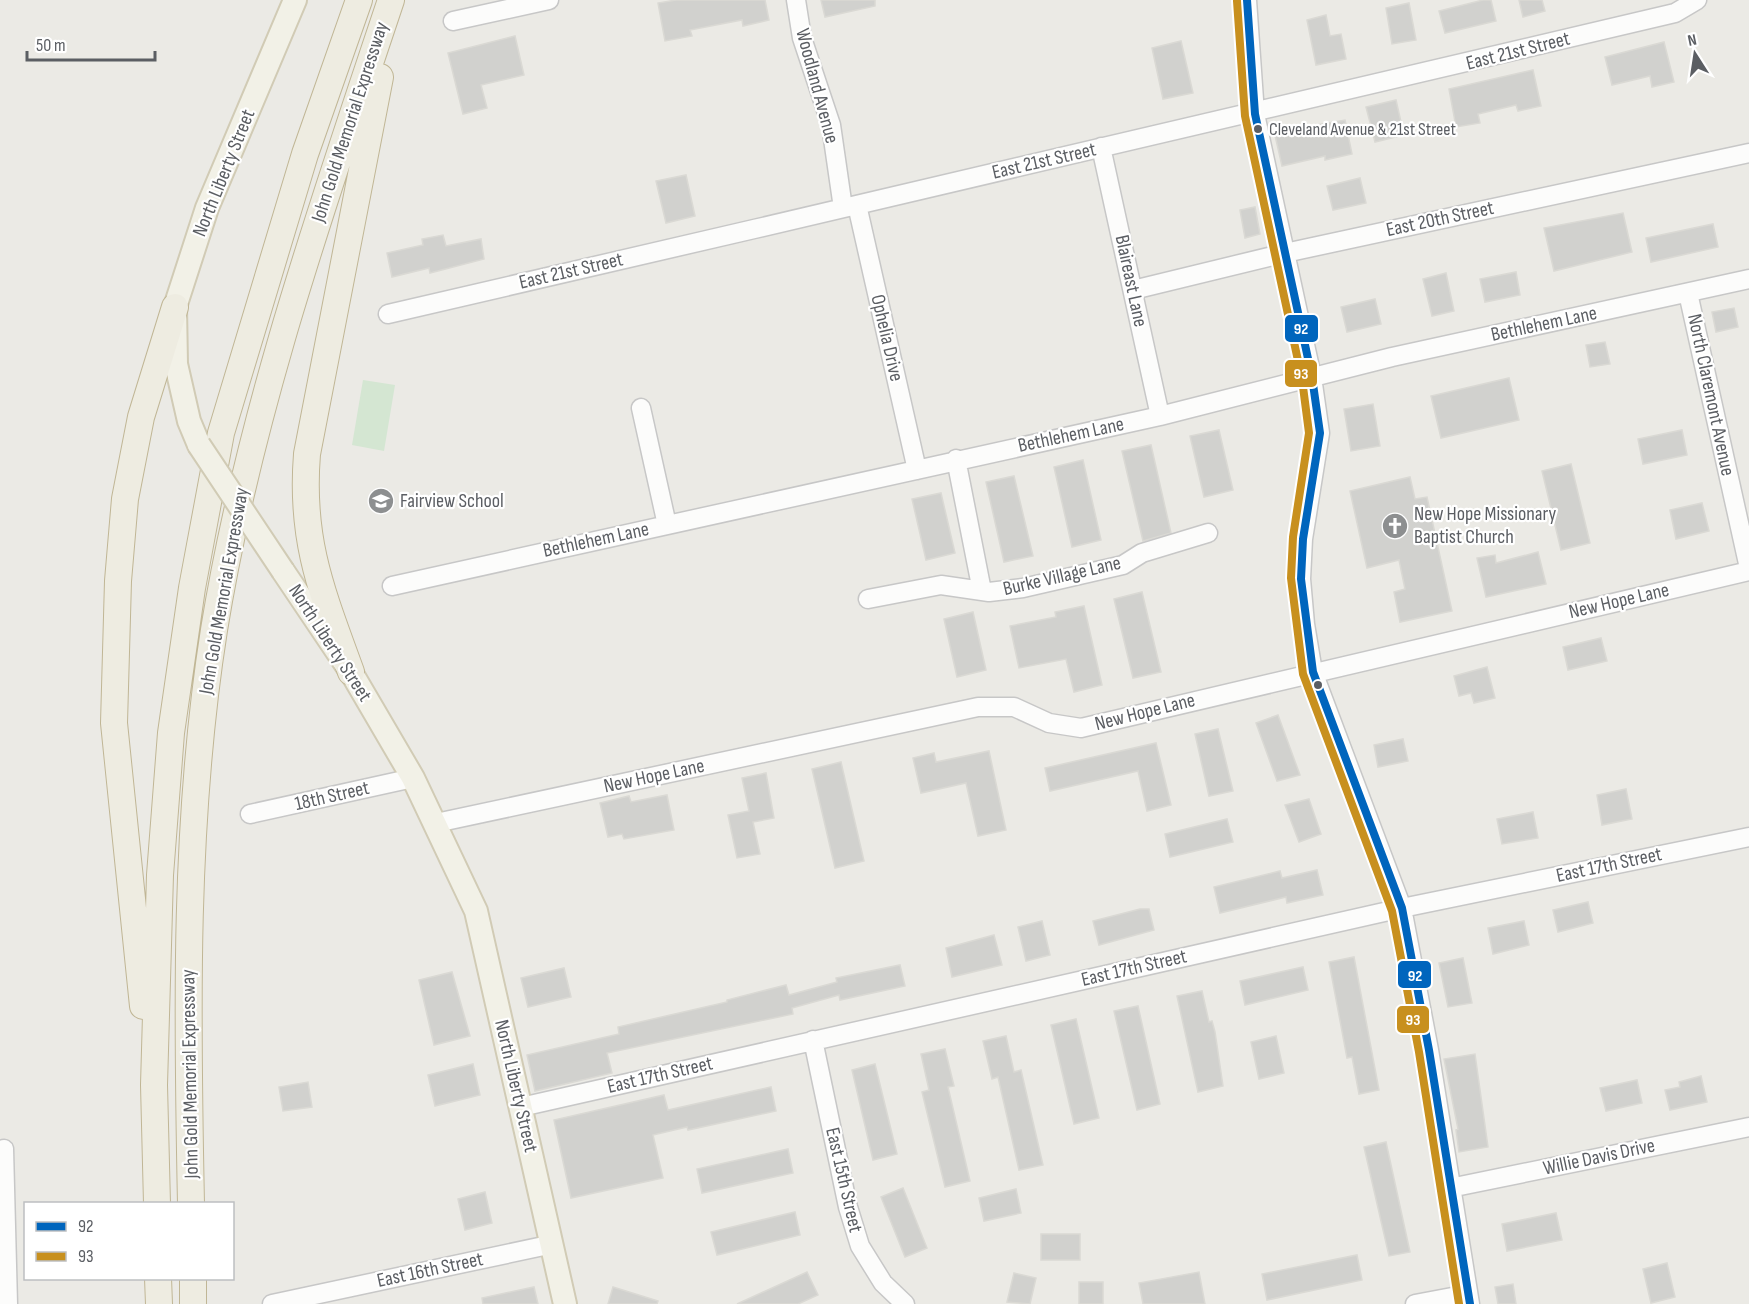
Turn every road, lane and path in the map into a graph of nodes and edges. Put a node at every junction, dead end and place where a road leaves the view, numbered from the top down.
1 (295, 0) edge
2 (359, 0) edge
3 (393, 0) edge
4 (549, 0) edge
5 (796, 0) edge
6 (1247, 0) edge
7 (1697, 0) edge
8 (453, 21) dead end
9 (1255, 114) junction
10 (1101, 147) junction
11 (1749, 153) edge
12 (850, 206) junction
13 (1286, 253) junction
14 (1749, 279) edge
15 (1133, 290) junction
16 (1688, 293) junction
17 (175, 307) junction
18 (388, 314) dead end
19 (1312, 377) junction
20 (641, 408) dead end
21 (1160, 416) junction
22 (956, 459) junction
23 (917, 470) junction
24 (667, 525) junction
25 (1208, 534) dead end
26 (1749, 569) edge
27 (392, 586) dead end
28 (982, 591) junction
29 (868, 599) dead end
30 (351, 672) junction
31 (1313, 672) junction
32 (413, 777) junction
33 (250, 814) dead end
34 (435, 823) junction
35 (1749, 837) edge
36 (1402, 908) junction
37 (813, 1040) junction
38 (154, 1085) junction
39 (521, 1107) junction
40 (1749, 1127) edge
41 (2, 1150) edge
42 (1450, 1188) junction
43 (157, 1202) edge
44 (191, 1202) edge
45 (553, 1244) junction
46 (158, 1280) edge
47 (193, 1280) edge
48 (1469, 1299) edge
49 (8, 1304) edge
50 (159, 1304) edge
51 (193, 1304) edge
52 (272, 1304) edge
53 (565, 1304) edge
54 (905, 1304) edge
55 (1415, 1304) edge

1 - 17 main road, North Liberty Street
2 - 38 highway, John Gold Memorial Expressway
3 - 30 highway
3 - 44 highway, John Gold Memorial Expressway
4 - 8 street
5 - 12 street, Woodland Avenue
6 - 9 street
7 - 9 street, East 21st Street
9 - 10 street, East 21st Street
9 - 13 street
10 - 12 street, East 21st Street
10 - 15 street, Blaireast Lane
11 - 13 street, East 20th Street
12 - 18 street, East 21st Street
12 - 23 street, Ophelia Drive
13 - 15 street, East 20th Street
13 - 19 street
14 - 16 street, Bethlehem Lane
15 - 21 street, Blaireast Lane
16 - 19 street, Bethlehem Lane
16 - 26 street, North Claremont Avenue
17 - 30 main road, North Liberty Street, bridge
17 - 38 highway
19 - 21 street, Bethlehem Lane
19 - 31 street
20 - 24 street
21 - 22 street, Bethlehem Lane
22 - 23 street, Bethlehem Lane
22 - 28 street, Burke Village Lane
23 - 24 street, Bethlehem Lane
24 - 27 street, Bethlehem Lane
25 - 28 street, Burke Village Lane
26 - 31 street, New Hope Lane
28 - 29 street, Burke Village Lane
30 - 32 main road, North Liberty Street
31 - 34 street, New Hope Lane
31 - 36 street
32 - 33 street, 18th Street
32 - 34 main road, North Liberty Street
34 - 39 main road, North Liberty Street
35 - 36 street, East 17th Street
36 - 37 street, East 17th Street
36 - 42 street
37 - 39 street, East 17th Street
37 - 54 street, East 15th Street
38 - 43 highway, John Gold Memorial Expressway
39 - 45 main road, North Liberty Street
40 - 42 street, Willie Davis Drive
41 - 49 street
42 - 48 street
45 - 52 street, East 16th Street
45 - 53 main road, North Liberty Street
46 - 50 highway
47 - 51 highway
48 - 55 street

